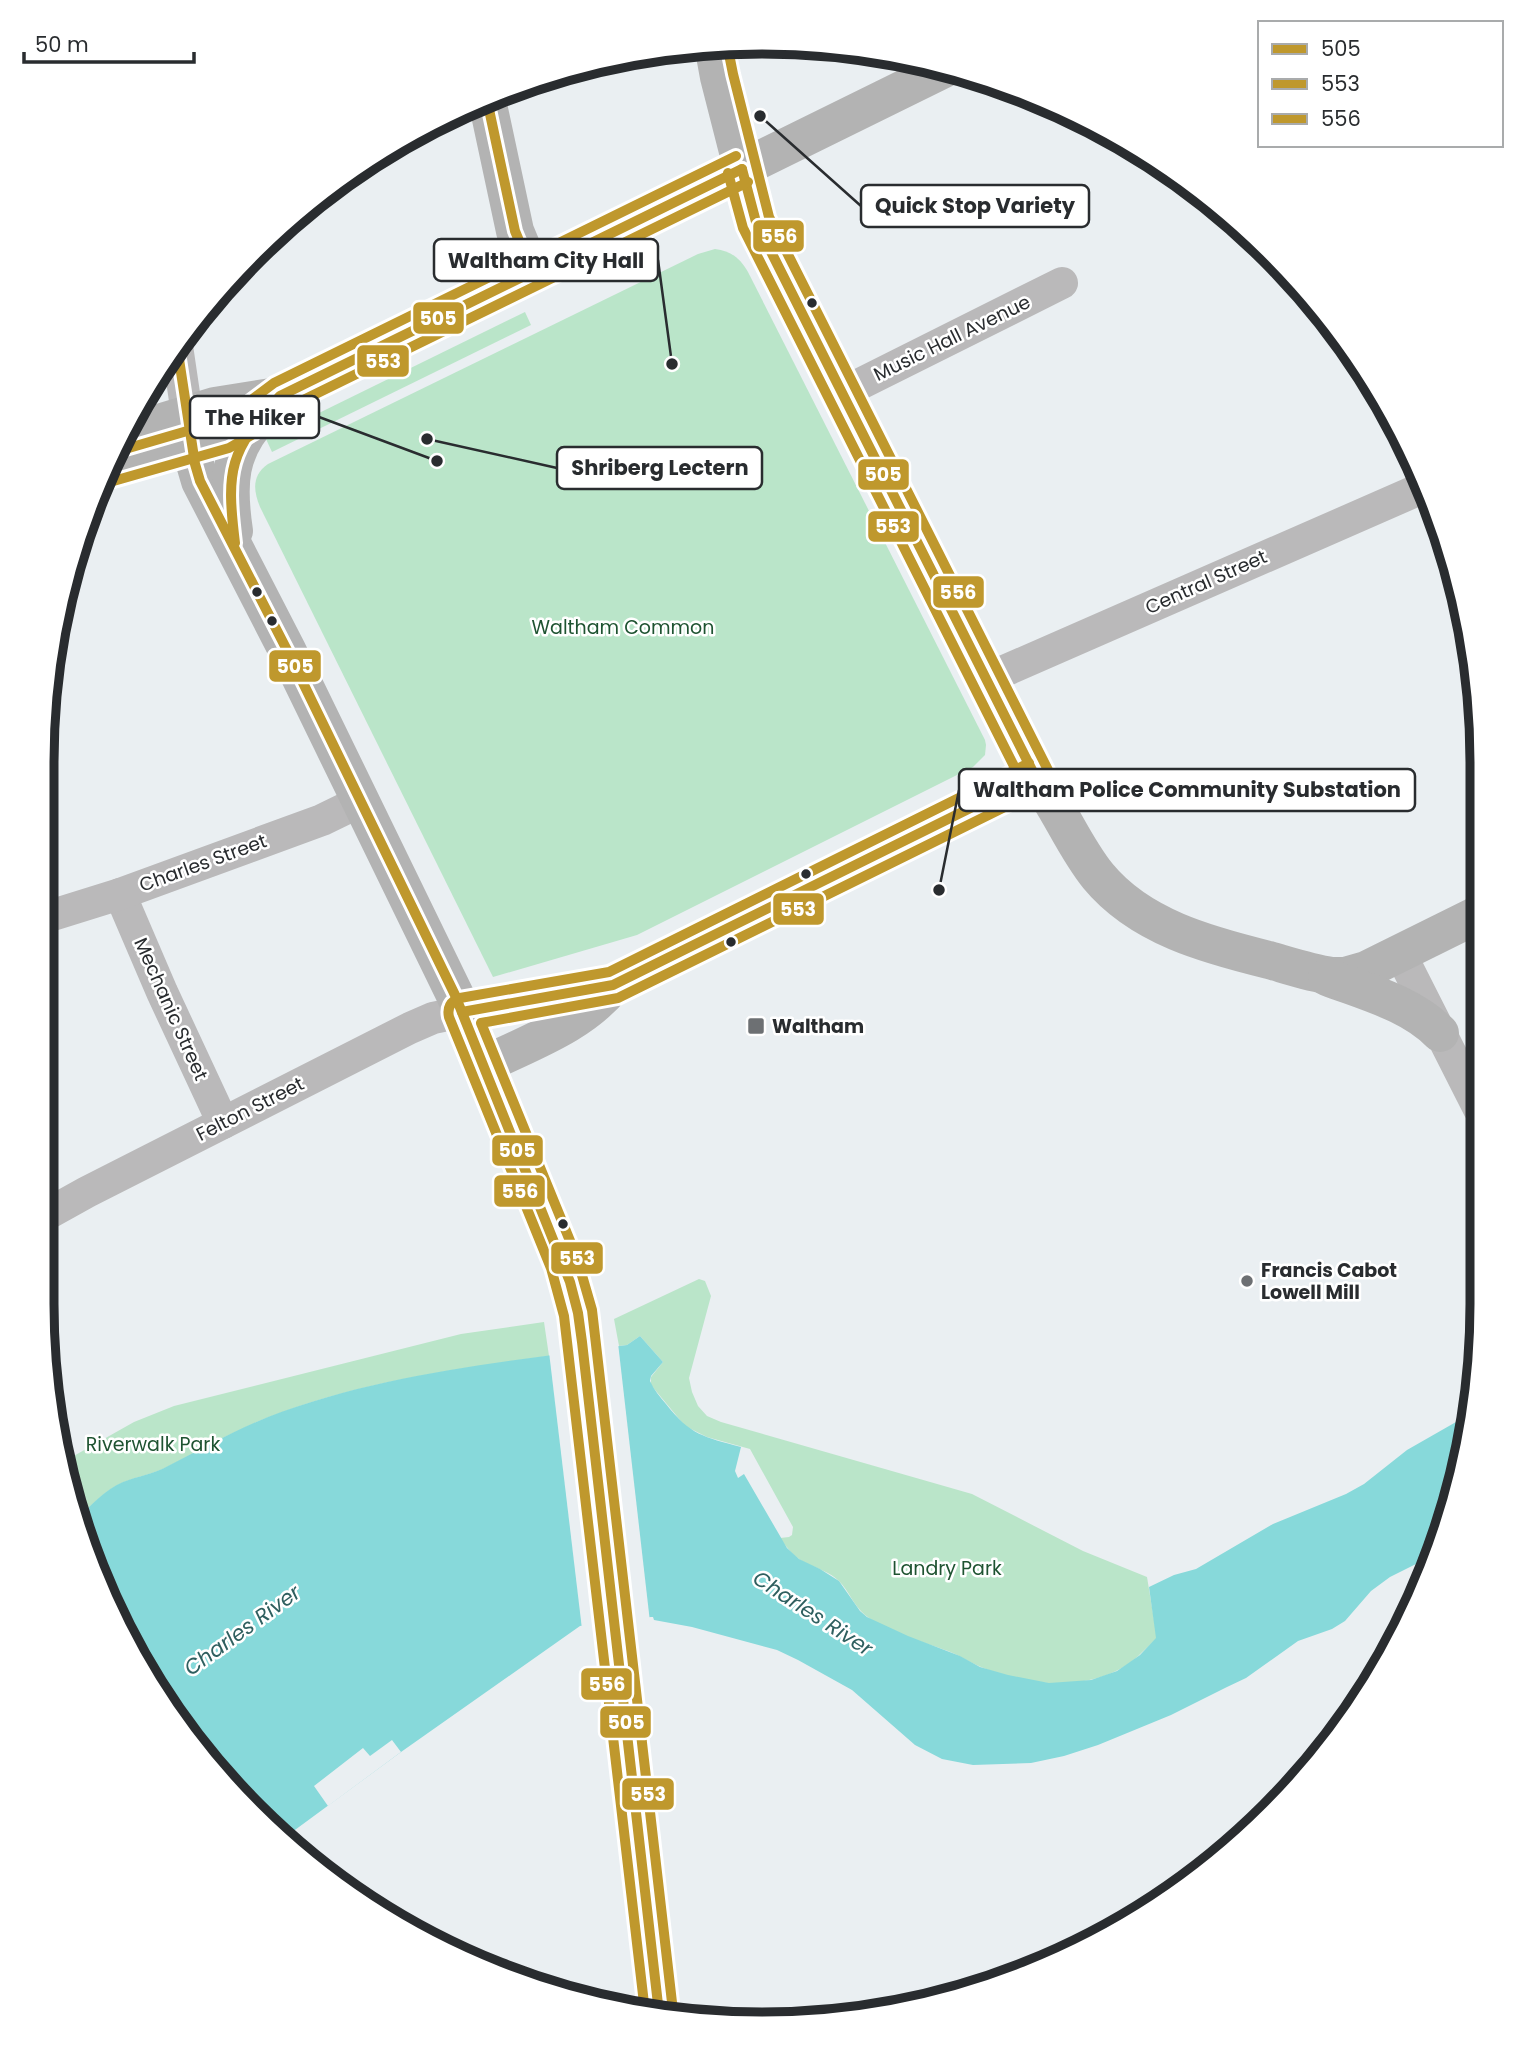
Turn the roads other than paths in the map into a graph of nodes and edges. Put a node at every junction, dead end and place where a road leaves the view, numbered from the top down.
1 (716, 56) edge
2 (932, 75) edge
3 (489, 109) edge
4 (741, 169) junction
5 (532, 272) junction
6 (1062, 284) dead end
7 (179, 362) edge
8 (842, 393) junction
9 (280, 396) junction
10 (189, 429) junction
11 (136, 432) edge
12 (121, 462) edge
13 (1416, 491) edge
14 (236, 550) junction
15 (986, 679) junction
16 (1035, 776) junction
17 (361, 801) junction
18 (120, 894) junction
19 (54, 915) edge
20 (1470, 919) edge
21 (1400, 953) junction
22 (1319, 973) junction
23 (613, 985) junction
24 (462, 1012) junction
25 (1440, 1032) junction
26 (484, 1065) junction
27 (1470, 1089) edge
28 (223, 1123) junction
29 (54, 1211) edge
30 (658, 2004) edge

1 - 4 main road
2 - 4 main road
3 - 5 main road
4 - 5 main road
4 - 8 main road
5 - 9 main road
6 - 8 street, Music Hall Avenue
7 - 10 street
8 - 15 main road
9 - 10 main road
9 - 14 main road
10 - 11 main road
10 - 12 main road
10 - 14 main road
13 - 15 street, Central Street
14 - 17 main road
15 - 16 main road
16 - 22 main road
16 - 23 main road
17 - 18 street, Charles Street
17 - 24 main road
18 - 19 street, Charles Street
18 - 28 street, Mechanic Street
20 - 21 main road
21 - 22 main road
21 - 25 street
22 - 25 main road
23 - 24 main road
23 - 26 main road
24 - 26 main road
24 - 28 street, Felton Street
25 - 27 street
26 - 30 main road
28 - 29 street, Felton Street

